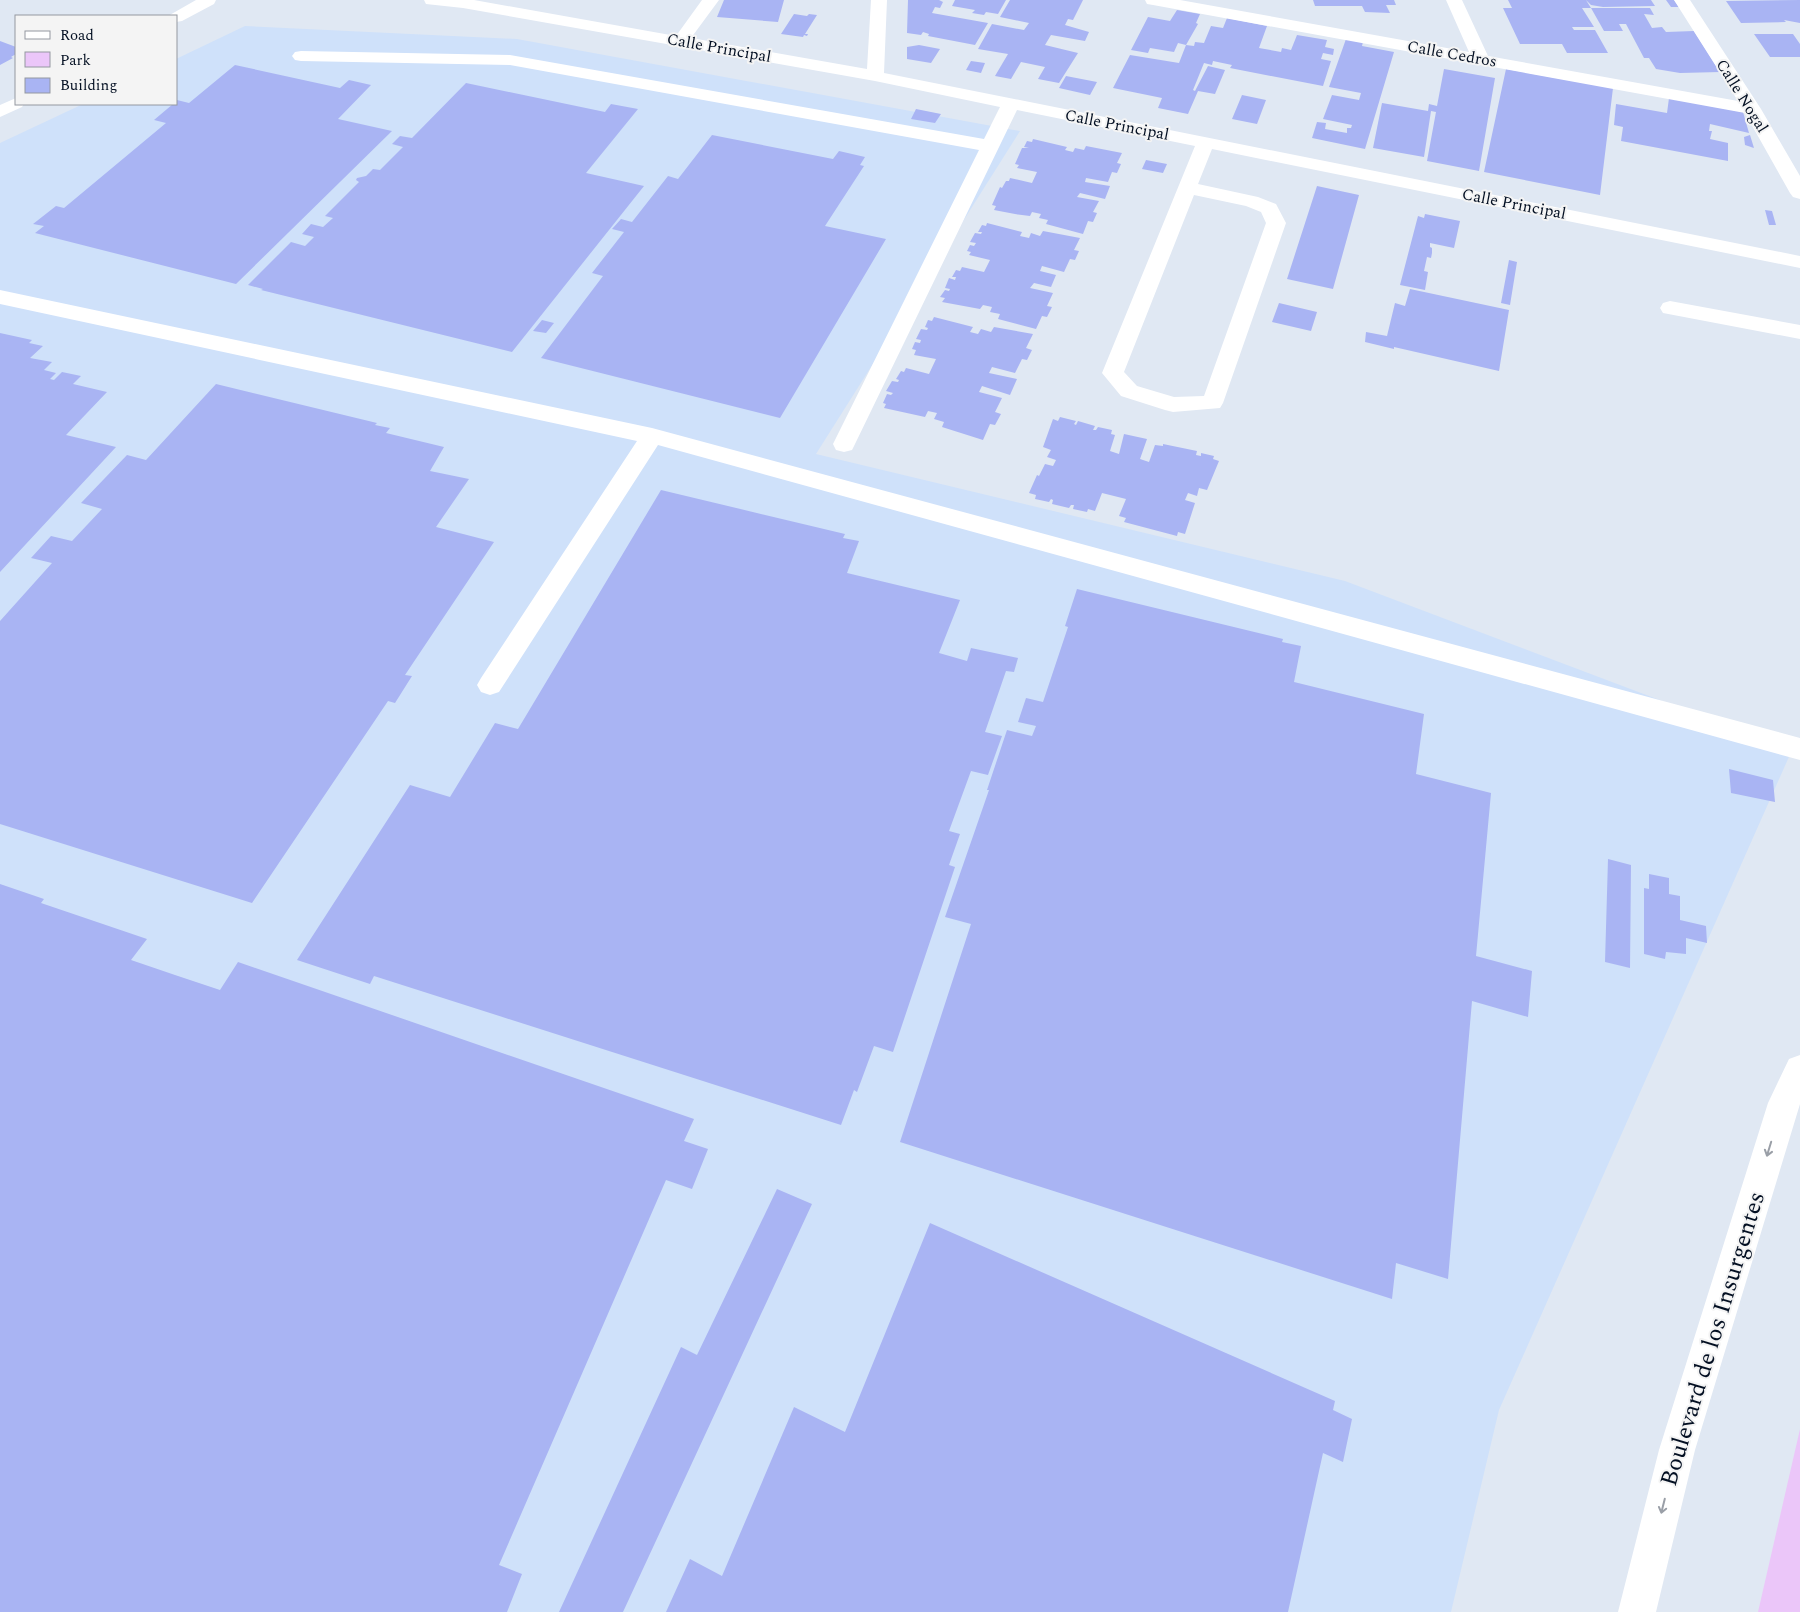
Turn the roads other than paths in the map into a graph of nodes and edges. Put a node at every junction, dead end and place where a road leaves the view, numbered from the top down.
1 (208, 0) edge
2 (432, 0) edge
3 (711, 0) edge
4 (879, 0) edge
5 (1153, 0) edge
6 (1454, 0) edge
7 (1682, 0) edge
8 (465, 2) edge
9 (1230, 7) edge
10 (178, 16) edge
11 (681, 40) junction
12 (301, 56) dead end
13 (1481, 59) junction
14 (875, 76) junction
15 (1011, 103) junction
16 (15, 104) edge
17 (1752, 109) junction
18 (0, 112) edge
19 (1206, 142) junction
20 (990, 146) junction
21 (1188, 188) junction
22 (1800, 193) edge
23 (1800, 262) edge
24 (0, 298) edge
25 (1670, 308) dead end
26 (1800, 332) edge
27 (652, 436) junction
28 (844, 444) dead end
29 (490, 685) dead end
30 (1800, 749) edge
31 (1800, 1070) edge
32 (1637, 1612) edge

1 - 10 street
2 - 8 street, Calle Principal
3 - 11 street
4 - 14 street
5 - 9 street, Calle Cedros
6 - 13 street
7 - 17 street, Calle Nogal
8 - 11 street, Calle Principal
9 - 13 street, Calle Cedros
11 - 14 street, Calle Principal
12 - 20 street
13 - 17 street, Calle Cedros
14 - 15 street, Calle Principal
15 - 19 street, Calle Principal
15 - 20 street
16 - 18 street
17 - 22 street, Calle Nogal
19 - 21 street
19 - 23 street, Calle Principal
20 - 28 street
21 - 21 street
24 - 27 street
25 - 26 street
27 - 29 street
27 - 30 street
31 -> 32 street, Boulevard de los Insurgentes

